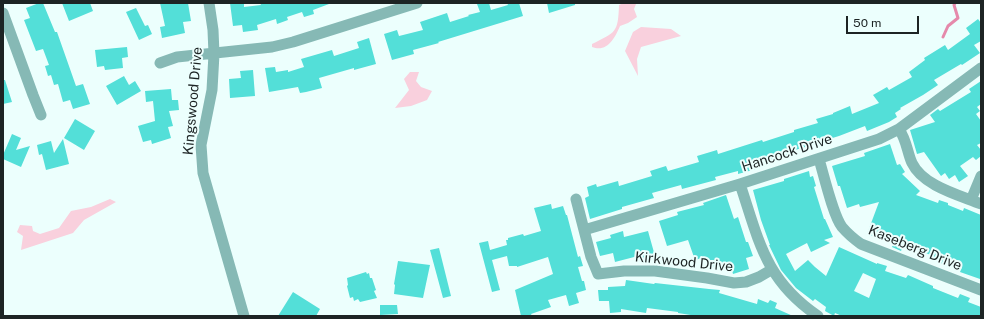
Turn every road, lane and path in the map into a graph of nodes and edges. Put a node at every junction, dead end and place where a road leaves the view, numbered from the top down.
1 (209, 3) edge
2 (417, 3) edge
3 (3, 13) edge
4 (214, 54) junction
5 (160, 63) dead end
6 (981, 68) edge
7 (41, 115) dead end
8 (899, 129) junction
9 (819, 159) junction
10 (981, 176) edge
11 (740, 184) junction
12 (576, 199) dead end
13 (976, 202) edge
14 (584, 230) junction
15 (771, 270) junction
16 (981, 290) edge
17 (244, 316) edge
18 (818, 316) edge

1 - 4 street, Kingswood Drive
2 - 4 street
3 - 7 street
4 - 5 street
4 - 17 street, Kingswood Drive
6 - 8 street, Hancock Drive
8 - 9 street, Hancock Drive
8 - 13 street
9 - 11 street, Hancock Drive
9 - 16 street, Kaseberg Drive
10 - 13 street
11 - 14 street, Hancock Drive
11 - 15 street
12 - 14 street, Kirkwood Drive
14 - 15 street, Kirkwood Drive
15 - 18 street

